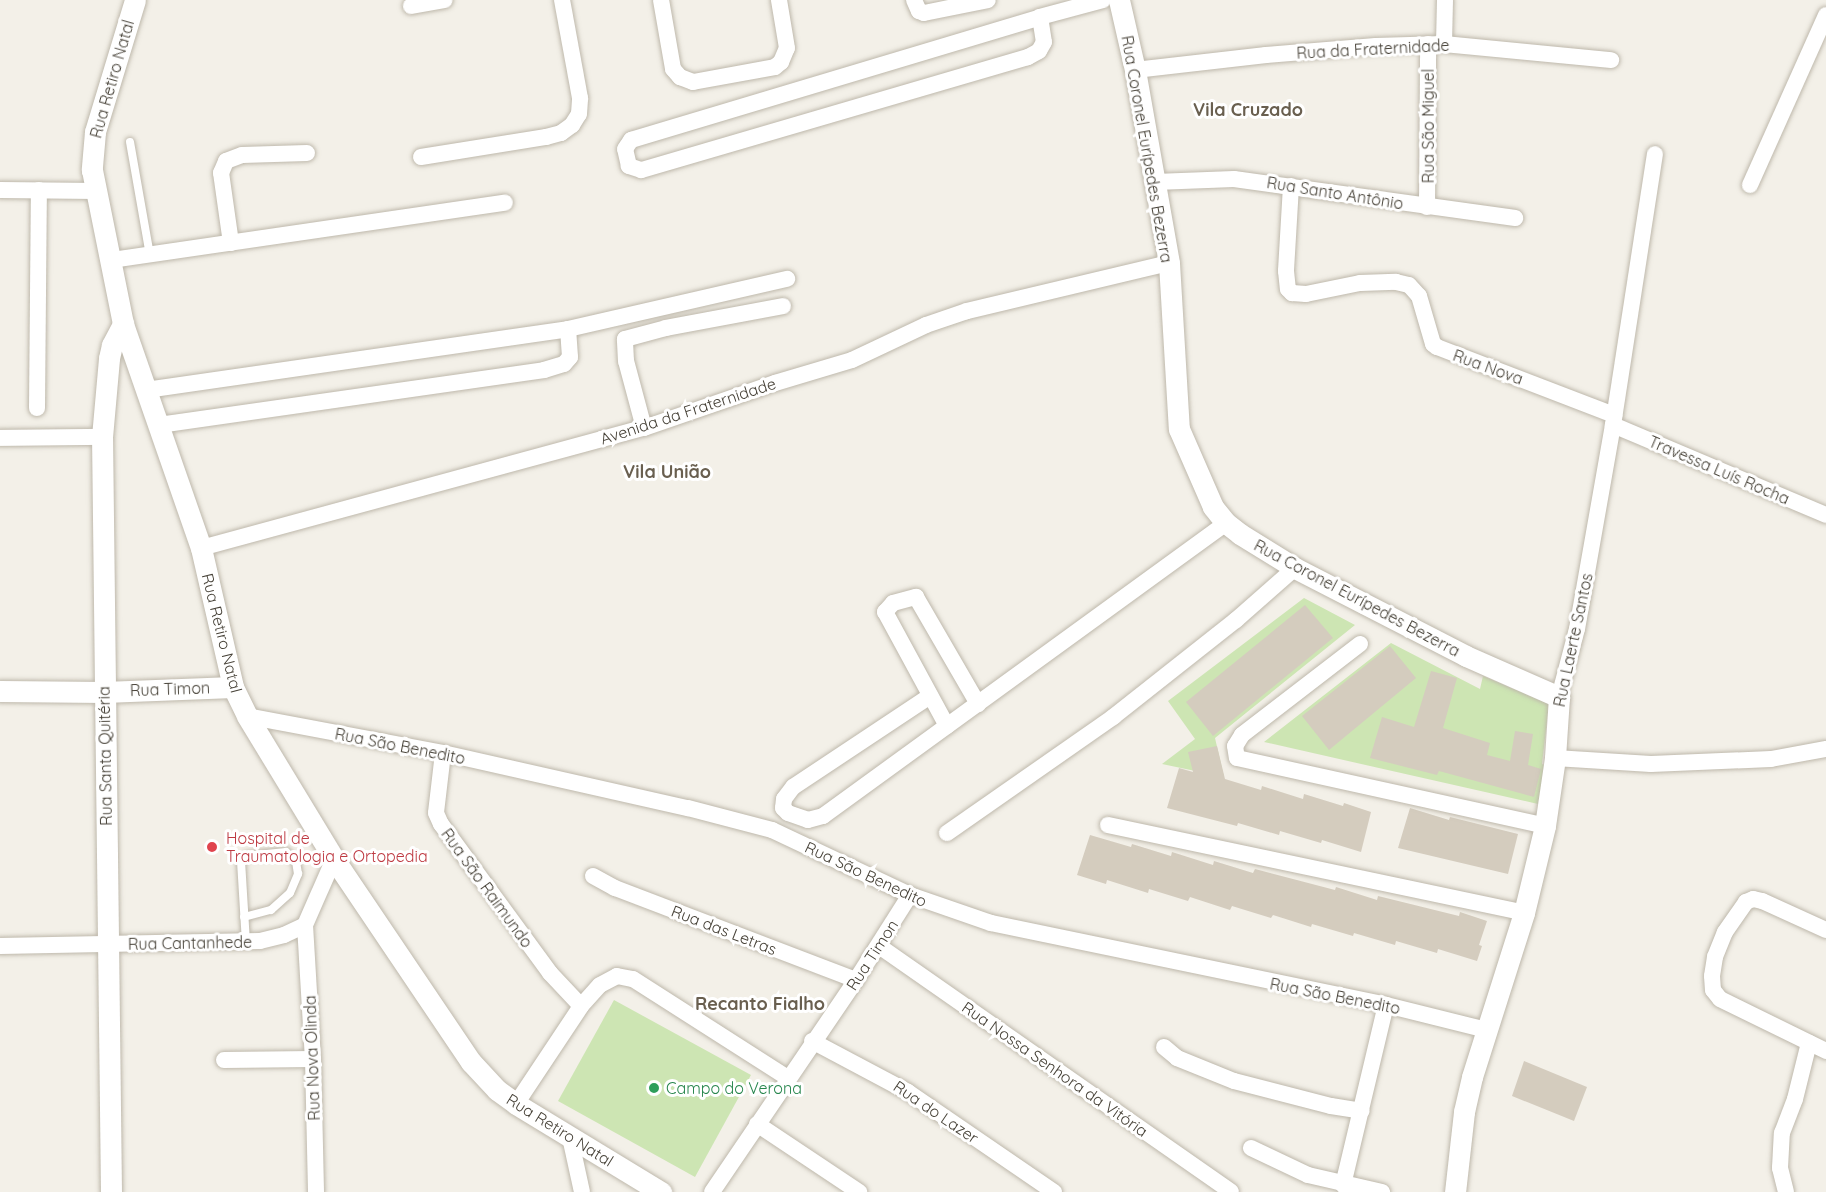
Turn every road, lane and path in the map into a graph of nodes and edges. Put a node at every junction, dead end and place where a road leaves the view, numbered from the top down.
1 (135, 0) edge
2 (444, 0) edge
3 (562, 0) edge
4 (661, 0) edge
5 (779, 0) edge
6 (914, 0) edge
7 (988, 0) edge
8 (1103, 0) edge
9 (1119, 0) edge
10 (1445, 0) edge
11 (411, 6) dead end
12 (1826, 15) edge
13 (1040, 17) junction
14 (1436, 44) junction
15 (1611, 60) dead end
16 (1135, 70) junction
17 (130, 142) dead end
18 (307, 153) dead end
19 (1654, 154) dead end
20 (421, 157) dead end
21 (1155, 182) junction
22 (1750, 185) dead end
23 (1291, 186) junction
24 (0, 190) edge
25 (39, 190) junction
26 (97, 191) junction
27 (505, 203) dead end
28 (1427, 207) junction
29 (1515, 219) dead end
30 (231, 243) junction
31 (150, 255) junction
32 (111, 260) junction
33 (1169, 263) junction
34 (787, 279) dead end
35 (783, 306) dead end
36 (123, 324) junction
37 (568, 329) junction
38 (146, 390) junction
39 (37, 408) dead end
40 (1613, 420) junction
41 (159, 425) junction
42 (644, 428) junction
43 (102, 437) junction
44 (0, 438) edge
45 (1826, 515) edge
46 (1226, 523) junction
47 (201, 548) junction
48 (1295, 567) junction
49 (1360, 644) dead end
50 (233, 687) junction
51 (0, 691) edge
52 (104, 692) junction
53 (930, 696) junction
54 (1559, 697) junction
55 (978, 704) junction
56 (247, 716) junction
57 (946, 726) junction
58 (1826, 749) edge
59 (443, 753) junction
60 (1555, 758) junction
61 (1108, 825) dead end
62 (1545, 826) junction
63 (947, 833) dead end
64 (334, 859) junction
65 (592, 876) dead end
66 (910, 895) junction
67 (1524, 913) junction
68 (244, 917) junction
69 (305, 925) junction
70 (1826, 930) edge
71 (246, 942) junction
72 (108, 945) junction
73 (0, 946) edge
74 (879, 946) junction
75 (856, 981) junction
76 (581, 1005) junction
77 (1386, 1005) junction
78 (1486, 1030) junction
79 (812, 1041) junction
80 (1809, 1043) junction
81 (1164, 1047) dead end
82 (1826, 1051) edge
83 (313, 1059) junction
84 (224, 1060) dead end
85 (788, 1078) junction
86 (516, 1104) junction
87 (1362, 1111) junction
88 (757, 1124) junction
89 (570, 1137) junction
90 (1251, 1148) dead end
91 (1344, 1185) junction
92 (111, 1192) edge
93 (316, 1192) edge
94 (582, 1192) edge
95 (661, 1192) edge
96 (711, 1192) edge
97 (859, 1192) edge
98 (1054, 1192) edge
99 (1231, 1192) edge
100 (1382, 1192) edge
101 (1455, 1192) edge
102 (1786, 1192) edge

1 - 26 street, Rua Retiro Natal
2 - 11 street
3 - 20 street
4 - 5 street
6 - 7 street
8 - 13 street
9 - 16 street, Rua Coronel Eurípedes Bezerra
10 - 14 street, Rua São Miguel
12 - 22 street
13 - 13 street
14 - 15 street, Rua da Fraternidade
14 - 16 street, Rua da Fraternidade
14 - 28 street, Rua São Miguel
16 - 21 street, Rua Coronel Eurípedes Bezerra
17 - 31 lane
18 - 30 street
19 - 40 street, Rua Laerte Santos
21 - 23 street, Rua Santo Antônio
21 - 33 street, Rua Coronel Eurípedes Bezerra
23 - 28 street, Rua Santo Antônio
23 - 40 street, Rua Nova
24 - 25 street
25 - 26 street
25 - 39 street
26 - 32 street, Rua Retiro Natal
27 - 30 street
28 - 29 street, Rua Santo Antônio
30 - 31 street
31 - 32 street
32 - 36 street, Rua Retiro Natal
33 - 42 street, Avenida da Fraternidade
33 - 46 street, Rua Coronel Eurípedes Bezerra
34 - 37 street
35 - 42 street
36 - 38 street, Rua Retiro Natal
36 - 43 street, Rua Santa Quitéria
37 - 38 street
37 - 41 street
38 - 41 street, Rua Retiro Natal
40 - 45 street, Travessa Luís Rocha
40 - 54 street, Rua Laerte Santos
41 - 47 street, Rua Retiro Natal
42 - 47 street, Avenida da Fraternidade
43 - 44 street
43 - 52 street, Rua Santa Quitéria
46 - 48 street, Rua Coronel Eurípedes Bezerra
46 - 55 street
47 - 50 street, Rua Retiro Natal
48 - 54 street, Rua Coronel Eurípedes Bezerra
48 - 63 street
49 - 62 street
50 - 52 street, Rua Timon
50 - 56 street, Rua Retiro Natal
51 - 52 street, Rua Timon
52 - 72 street, Rua Santa Quitéria
53 - 55 street
53 - 57 street
53 - 57 street
54 - 60 street, Rua Laerte Santos
55 - 57 street
56 - 59 street, Rua São Benedito
56 - 64 street, Rua Retiro Natal
58 - 60 street
59 - 66 street, Rua São Benedito
59 - 76 street, Rua São Raimundo
60 - 62 street, Rua Laerte Santos
61 - 67 street
62 - 67 street, Rua Laerte Santos
64 - 69 street
64 - 86 street, Rua Retiro Natal
65 - 75 street, Rua das Letras
66 - 74 street, Rua Timon
66 - 77 street, Rua São Benedito
67 - 78 street, Rua Laerte Santos
68 - 68 lane
68 - 71 lane
69 - 71 street, Rua Cantanhede
69 - 83 street, Rua Nova Olinda
70 - 80 street
71 - 72 street, Rua Cantanhede
72 - 73 street, Rua Cantanhede
72 - 92 street, Rua Santa Quitéria
74 - 75 street, Rua Timon
74 - 99 street, Rua Nossa Senhora da Vitória
75 - 79 street, Rua Timon
76 - 85 street
76 - 86 street
77 - 78 street, Rua São Benedito
77 - 87 street
78 - 101 street, Rua Laerte Santos
79 - 85 street, Rua Timon
79 - 98 street, Rua do Lazer
80 - 82 street
80 - 102 street
81 - 87 street
83 - 84 street
83 - 93 street, Rua Nova Olinda
85 - 88 street, Rua Timon
86 - 89 street, Rua Retiro Natal
87 - 91 street
88 - 96 street, Rua Timon
88 - 97 street
89 - 94 street
89 - 95 street, Rua Retiro Natal
90 - 91 street
91 - 100 street

